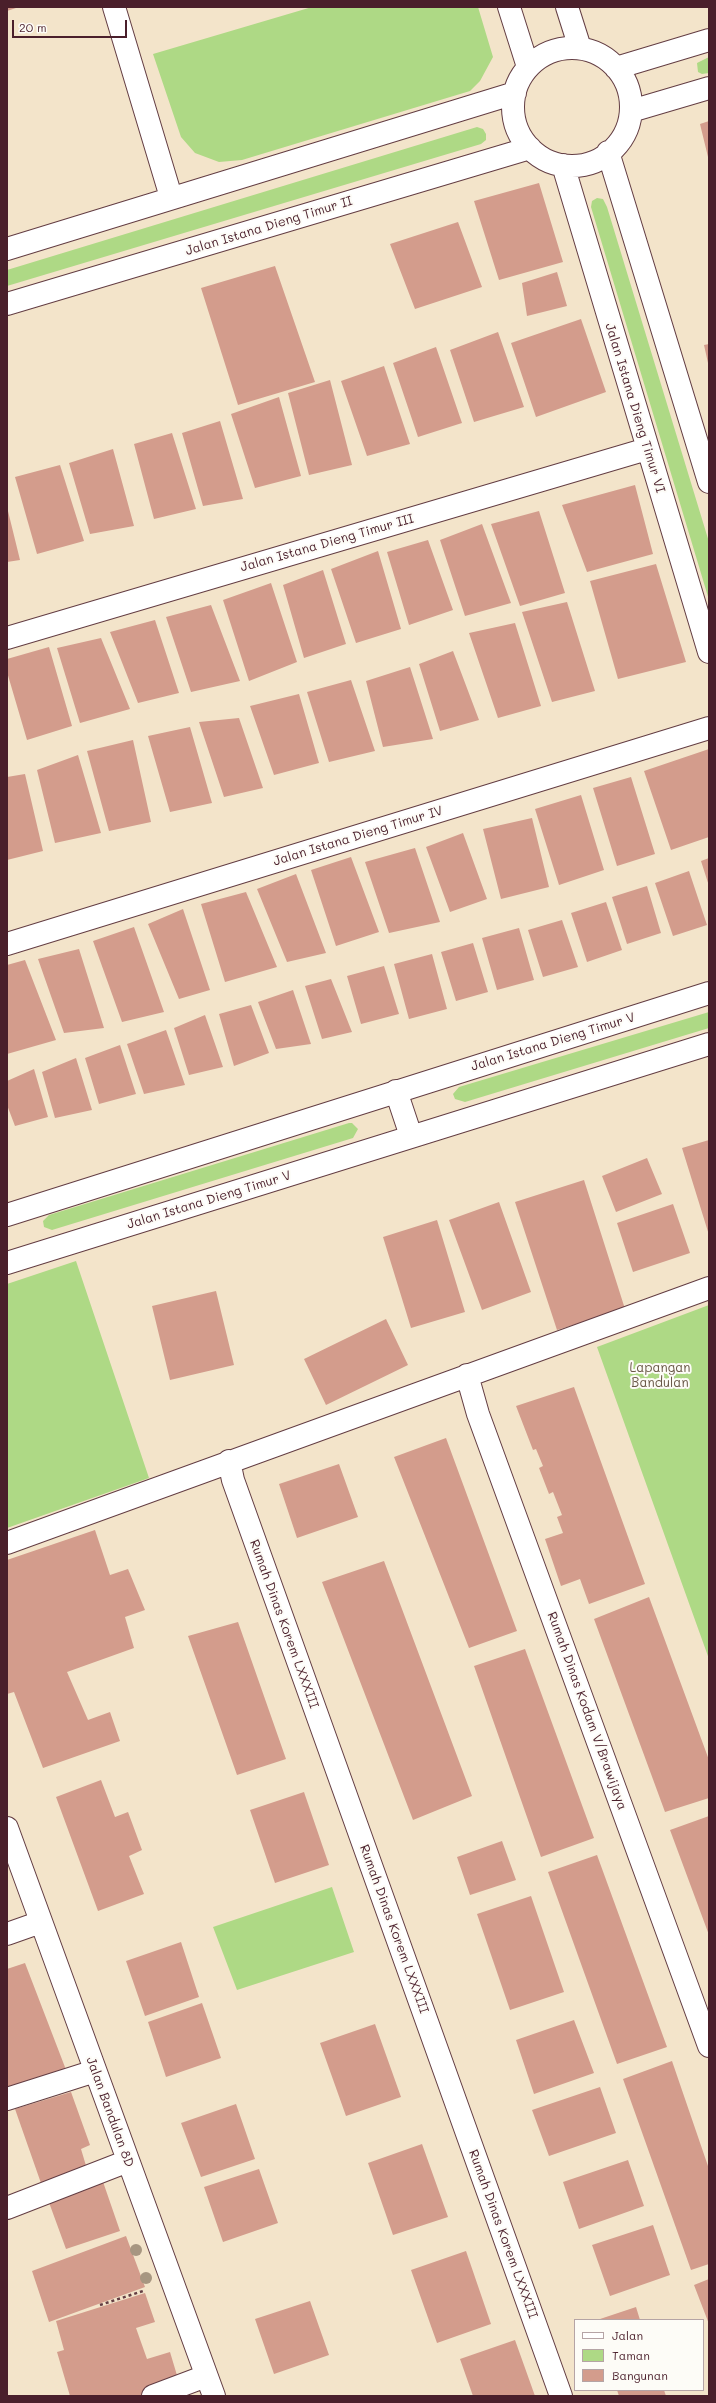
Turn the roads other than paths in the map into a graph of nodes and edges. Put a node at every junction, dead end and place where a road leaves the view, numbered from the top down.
1 (114, 7) edge
2 (509, 7) edge
3 (567, 7) edge
4 (709, 40) edge
5 (580, 48) junction
6 (528, 67) junction
7 (616, 68) junction
8 (709, 88) edge
9 (514, 93) junction
10 (631, 111) junction
11 (530, 148) junction
12 (608, 152) junction
13 (563, 165) junction
14 (171, 197) junction
15 (7, 249) edge
16 (7, 304) edge
17 (647, 449) junction
18 (709, 482) edge
19 (7, 638) edge
20 (709, 652) edge
21 (709, 728) edge
22 (7, 944) edge
23 (709, 993) edge
24 (709, 1044) edge
25 (396, 1091) junction
26 (411, 1136) junction
27 (7, 1215) edge
28 (7, 1263) edge
29 (709, 1288) edge
30 (467, 1375) junction
31 (229, 1462) junction
32 (7, 1543) edge
33 (7, 1828) edge
34 (41, 1922) junction
35 (7, 1934) edge
36 (709, 2046) edge
37 (95, 2071) junction
38 (7, 2099) edge
39 (128, 2161) junction
40 (7, 2208) edge
41 (210, 2386) edge
42 (153, 2396) edge
43 (561, 2396) edge

1 - 14 street
2 - 6 street
3 - 5 street
4 - 7 street
5 - 6 street
5 - 7 street
6 - 9 street
7 - 10 street
8 - 10 street
9 - 11 street
9 - 14 street
10 - 12 street
11 - 13 street
11 - 16 street, Jalan Istana Dieng Timur II
12 - 13 street
12 - 18 street
13 - 17 street, Jalan Istana Dieng Timur VI
14 - 15 street
17 - 19 street, Jalan Istana Dieng Timur III
17 - 20 street, Jalan Istana Dieng Timur VI
21 - 22 street, Jalan Istana Dieng Timur IV
23 - 25 street, Jalan Istana Dieng Timur V
24 - 26 street, Jalan Istana Dieng Timur V
25 - 26 street
25 - 27 street, Jalan Istana Dieng Timur V
26 - 28 street, Jalan Istana Dieng Timur V
29 - 30 street
30 - 31 street
30 - 36 street, Rumah Dinas Kodam V/Brawijaya
31 - 32 street
31 - 43 street, Rumah Dinas Korem LXXXIII
33 - 34 street, Jalan Bandulan 8D
34 - 35 street
34 - 37 street, Jalan Bandulan 8D
37 - 38 street
37 - 39 street, Jalan Bandulan 8D
39 - 40 street
39 - 41 street, Jalan Bandulan 8D
41 - 42 street

